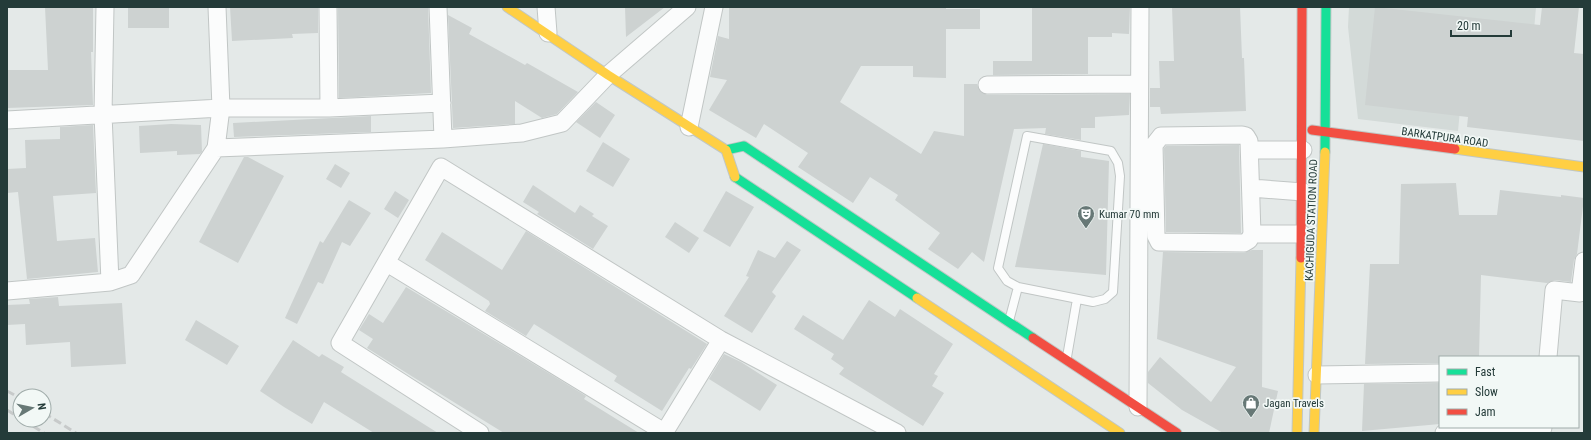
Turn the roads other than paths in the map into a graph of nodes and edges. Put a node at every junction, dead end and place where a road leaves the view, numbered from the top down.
1 (105, 7) edge
2 (217, 7) edge
3 (328, 7) edge
4 (438, 7) edge
5 (507, 7) edge
6 (546, 7) edge
7 (687, 7) edge
8 (714, 7) edge
9 (1140, 7) edge
10 (1302, 7) edge
11 (1326, 7) edge
12 (548, 33) junction
13 (608, 75) junction
14 (1140, 84) junction
15 (987, 85) dead end
16 (442, 103) junction
17 (221, 108) junction
18 (329, 108) junction
19 (103, 114) junction
20 (7, 120) edge
21 (689, 127) junction
22 (1303, 129) junction
23 (1326, 132) junction
24 (443, 139) junction
25 (216, 148) junction
26 (726, 150) junction
27 (1250, 150) junction
28 (1303, 150) junction
29 (1584, 167) edge
30 (1251, 188) junction
31 (1303, 192) junction
32 (1252, 234) junction
33 (1302, 234) junction
34 (1584, 261) edge
35 (387, 263) junction
36 (110, 282) junction
37 (1018, 287) junction
38 (7, 291) edge
39 (1077, 299) junction
40 (1009, 321) junction
41 (720, 340) junction
42 (1548, 356) edge
43 (1067, 360) junction
44 (1439, 373) edge
45 (1318, 375) junction
46 (1138, 407) junction
47 (1543, 429) edge
48 (480, 433) edge
49 (664, 433) edge
50 (897, 433) edge
51 (1120, 433) edge
52 (1177, 433) edge
53 (1297, 433) edge
54 (1314, 433) edge
55 (1444, 433) edge

1 - 19 street
2 - 17 street
3 - 18 street
4 - 16 street
5 - 12 main road
6 - 12 street
7 - 13 street
8 - 21 street
9 - 14 street
10 - 22 main road, KACHIGUDA STATION ROAD
11 - 23 main road, KACHIGUDA STATION ROAD
12 - 13 main road
13 - 21 main road
13 - 24 street
14 - 15 street
14 - 46 street
16 - 18 street
16 - 24 street
17 - 18 street
17 - 19 street
17 - 25 street
19 - 20 street
19 - 36 street
21 - 26 main road
22 - 23 main road, BARKATPURA ROAD
22 - 28 main road, KACHIGUDA STATION ROAD
23 - 29 main road, BARKATPURA ROAD
23 - 45 main road, KACHIGUDA STATION ROAD
24 - 25 street
25 - 36 street
26 - 40 main road
26 - 51 main road
27 - 28 street
27 - 30 street
27 - 32 street
28 - 31 main road, KACHIGUDA STATION ROAD
30 - 31 street
30 - 32 street
31 - 33 main road, KACHIGUDA STATION ROAD
32 - 33 street
33 - 53 main road, KACHIGUDA STATION ROAD
34 - 42 street
35 - 41 street
35 - 48 street
35 - 49 street
36 - 38 street
37 - 39 lane
37 - 39 lane
37 - 40 lane
39 - 43 lane
40 - 43 main road
41 - 49 street
41 - 50 street
43 - 46 main road
44 - 45 street
45 - 54 main road, KACHIGUDA STATION ROAD
46 - 52 main road
47 - 55 street

